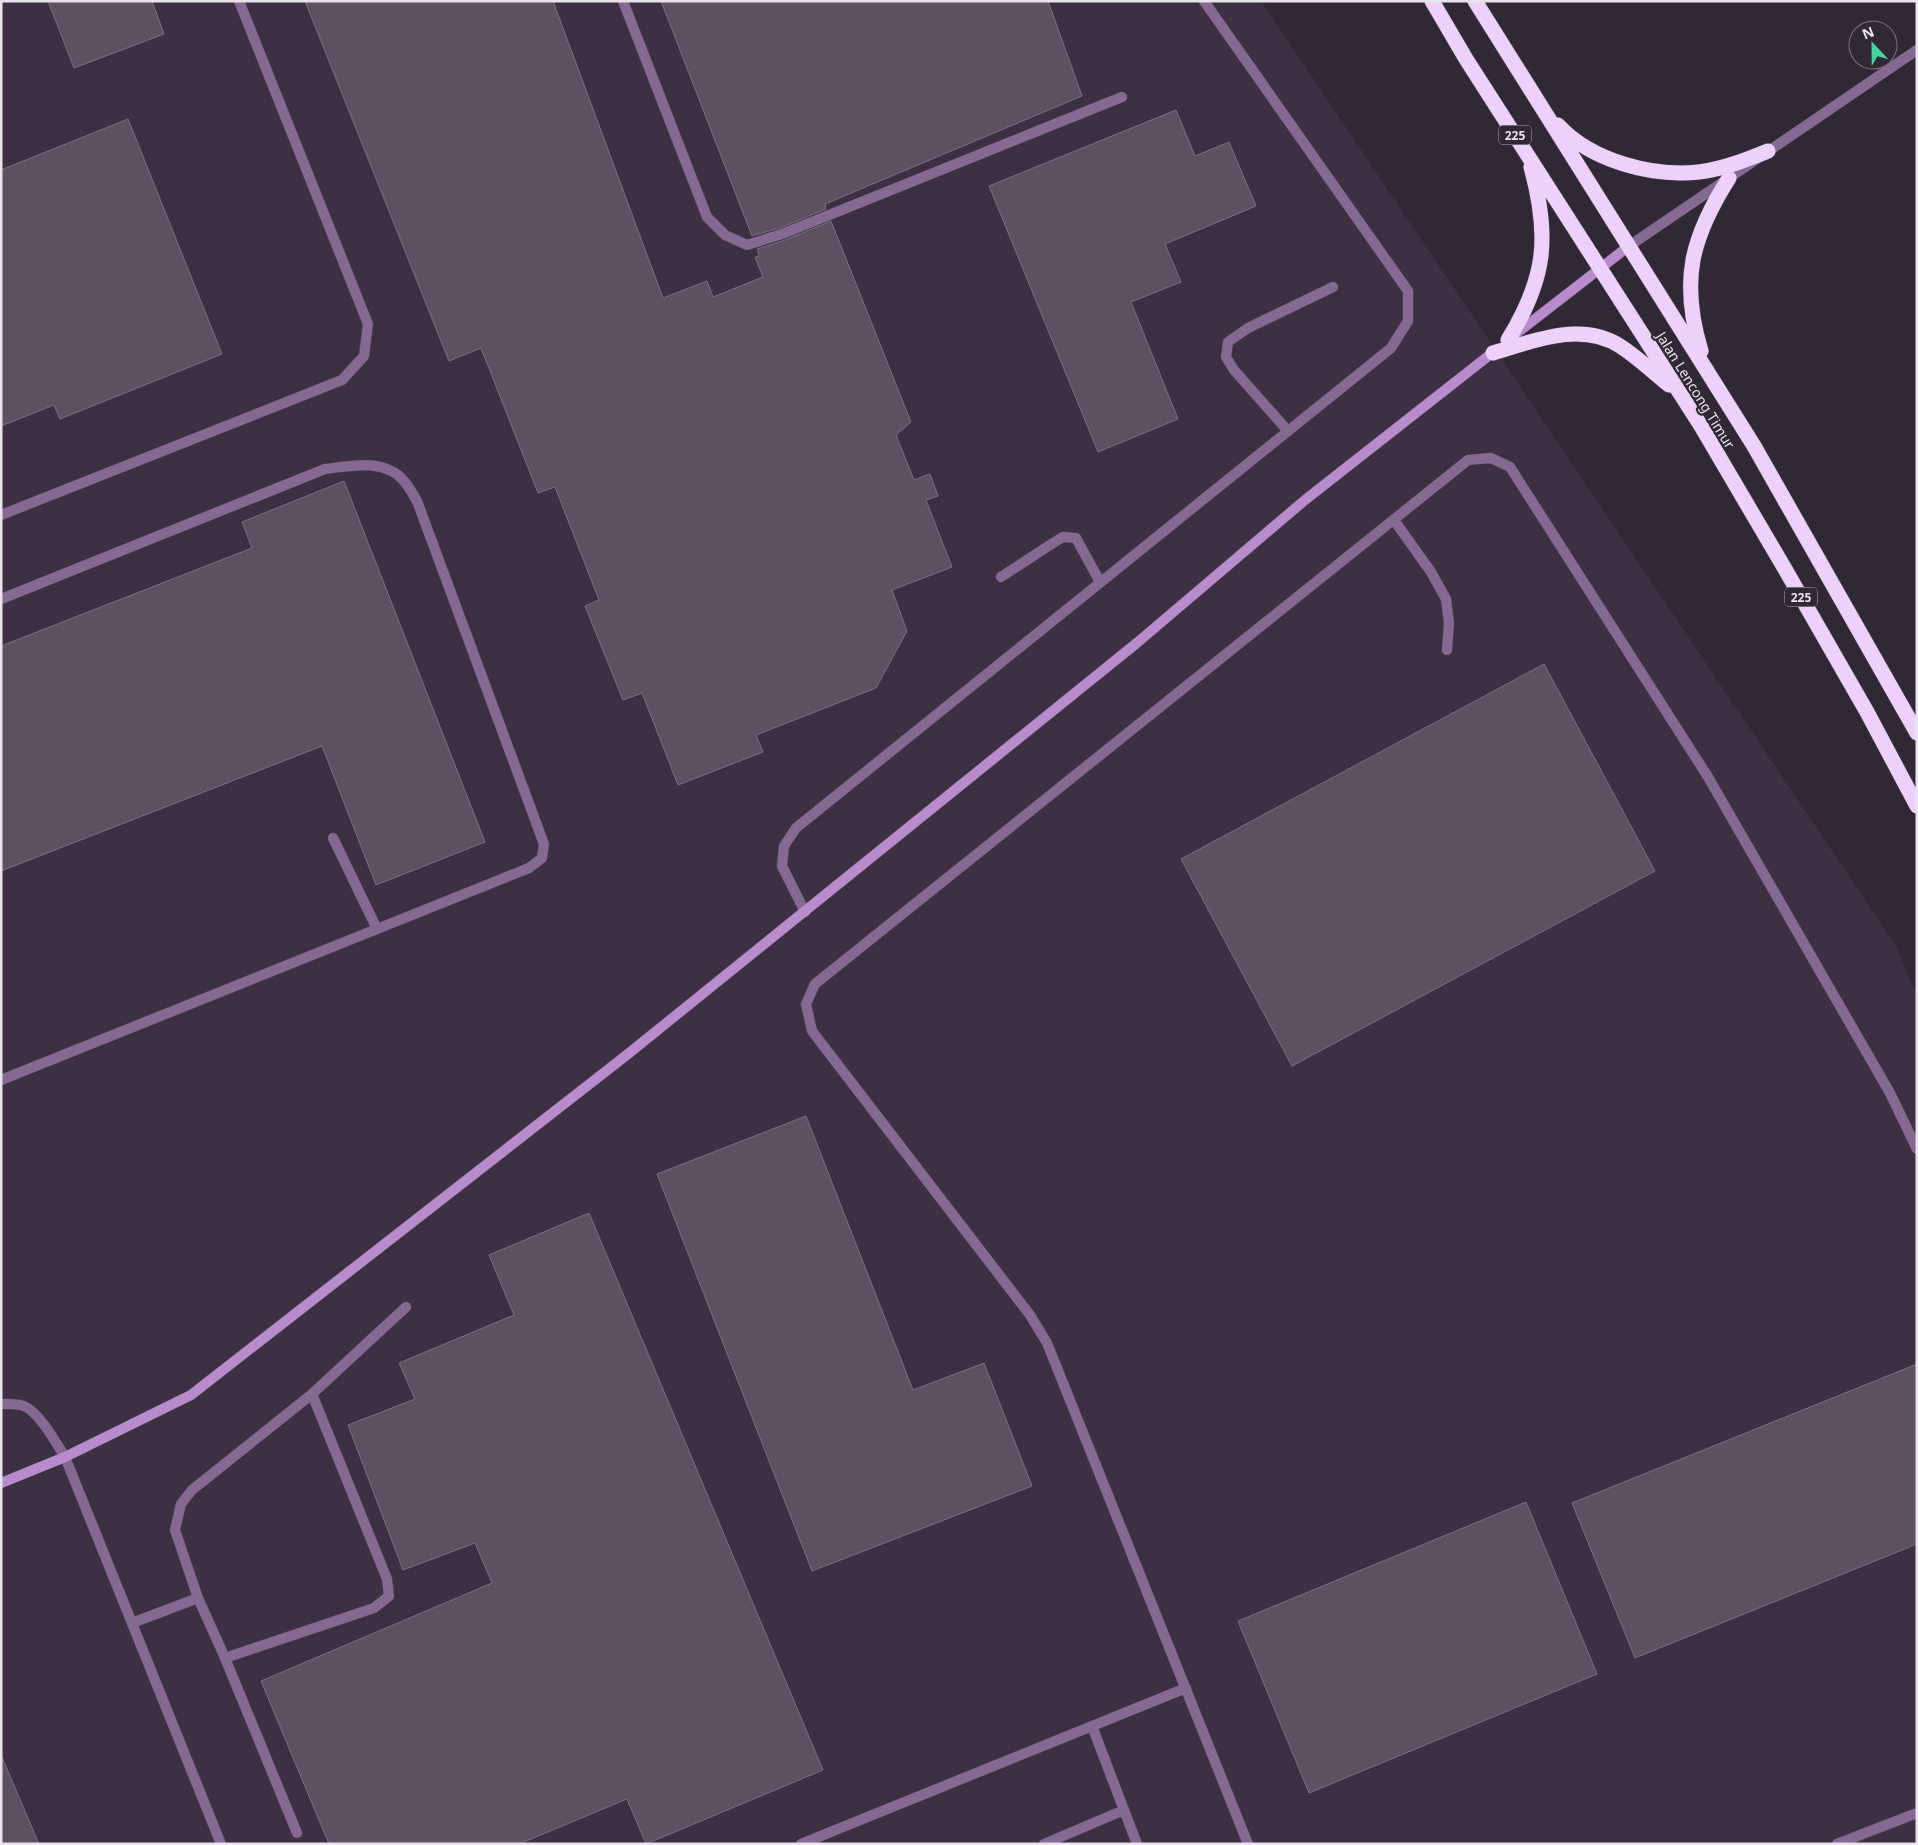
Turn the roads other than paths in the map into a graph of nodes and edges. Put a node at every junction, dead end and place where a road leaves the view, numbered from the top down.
1 (239, 1) edge
2 (623, 1) edge
3 (1204, 1) edge
4 (1432, 1) edge
5 (1475, 1) edge
6 (1917, 50) edge
7 (1122, 97) dead end
8 (1540, 105) junction
9 (1768, 151) junction
10 (1528, 154) junction
11 (1729, 178) junction
12 (1629, 246) junction
13 (1600, 267) junction
14 (1333, 286) dead end
15 (1508, 340) junction
16 (1493, 353) junction
17 (1707, 370) junction
18 (1678, 392) junction
19 (1288, 431) junction
20 (1, 515) edge
21 (1394, 520) junction
22 (1001, 577) dead end
23 (1100, 582) junction
24 (1, 599) edge
25 (1447, 650) dead end
26 (1917, 733) edge
27 (1917, 806) edge
28 (333, 838) dead end
29 (805, 912) junction
30 (377, 929) junction
31 (1, 1080) edge
32 (1917, 1149) edge
33 (406, 1307) dead end
34 (312, 1394) junction
35 (1, 1404) edge
36 (65, 1458) junction
37 (1, 1483) edge
38 (198, 1598) junction
39 (132, 1623) junction
40 (225, 1658) junction
41 (1186, 1688) junction
42 (1092, 1726) junction
43 (1124, 1810) junction
44 (1917, 1813) edge
45 (297, 1833) dead end
46 (221, 1844) edge
47 (801, 1844) edge
48 (1044, 1844) edge
49 (1137, 1844) edge
50 (1248, 1844) edge
51 (1838, 1844) edge

1 - 20 street
2 - 7 street
3 - 19 street
4 - 10 highway, Jalan Lencong Timur / 225
5 - 8 highway, Jalan Lencong Timur / 225
6 - 9 street
8 - 9 highway
8 - 12 highway, Jalan Lencong Timur / 225
9 - 11 street
10 - 13 highway, Jalan Lencong Timur / 225
10 - 15 highway
11 - 12 street
11 - 17 highway
12 - 13 street
12 - 17 highway, Jalan Lencong Timur / 225
13 - 15 street
13 - 18 highway, Jalan Lencong Timur / 225
14 - 19 street
15 - 16 street
16 - 18 highway
16 - 29 street
17 - 26 highway, Jalan Lencong Timur / 225
18 - 27 highway, Jalan Lencong Timur / 225
19 - 23 street
21 - 25 street
21 - 32 street
21 - 41 street
22 - 23 street
23 - 29 street
24 - 30 street
28 - 30 street
29 - 36 street
30 - 31 street
33 - 34 street
34 - 38 street
34 - 40 street
35 - 36 street
36 - 37 street
36 - 39 street
38 - 39 street
38 - 40 street
39 - 46 street
40 - 45 street
41 - 42 street
41 - 50 street
42 - 43 street
42 - 47 street
43 - 48 street
43 - 49 street
44 - 51 street

